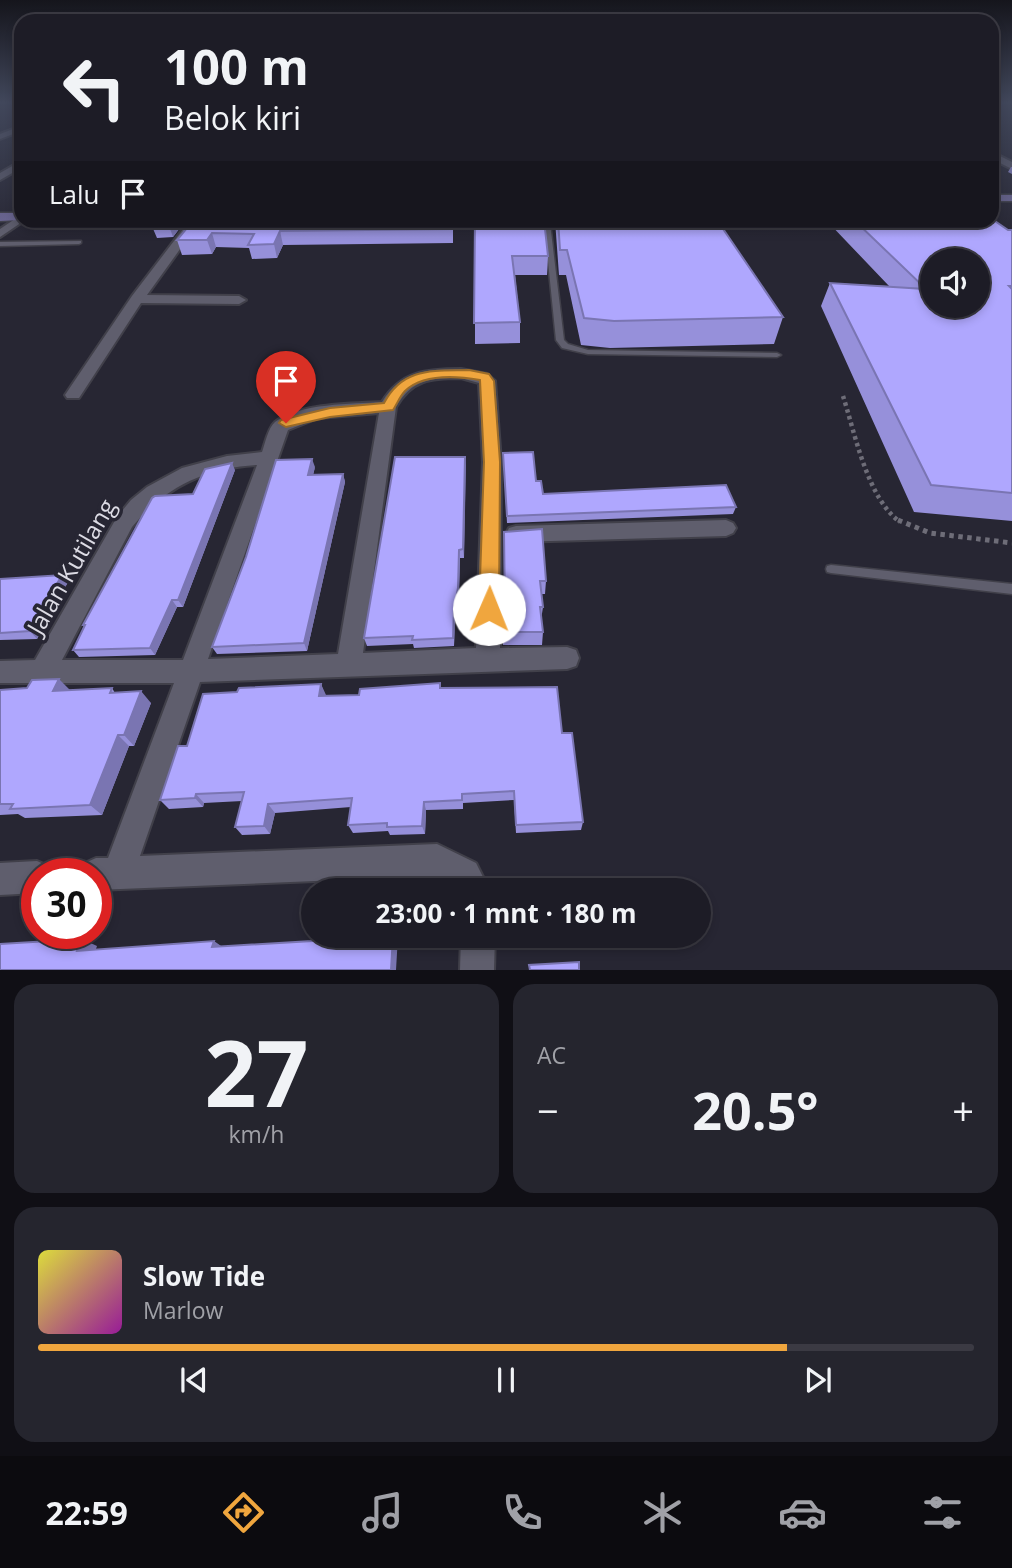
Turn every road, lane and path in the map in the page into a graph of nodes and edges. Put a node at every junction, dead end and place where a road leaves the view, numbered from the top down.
1 (14, 223) edge
2 (190, 228) edge
3 (548, 228) edge
4 (0, 234) edge
5 (79, 242) dead end
6 (0, 244) edge
7 (137, 299) junction
8 (239, 300) dead end
9 (777, 355) dead end
10 (73, 395) dead end
11 (843, 396) dead end
12 (388, 407) junction
13 (269, 458) junction
14 (726, 528) dead end
15 (491, 534) junction
16 (1012, 543) edge
17 (831, 569) dead end
18 (1012, 589) edge
19 (488, 658) junction
20 (567, 658) dead end
21 (349, 664) junction
22 (43, 670) junction
23 (192, 671) junction
24 (0, 672) edge
25 (112, 862) edge
26 (112, 874) edge
27 (21, 878) edge
28 (469, 878) edge
29 (0, 879) edge
30 (478, 948) edge
31 (477, 970) edge

1 - 4 street
2 - 7 street
3 - 9 lane
5 - 6 lane
7 - 8 street
7 - 10 street
11 - 16 path
12 - 13 street
12 - 15 street
12 - 21 street
13 - 22 street, Jalan Kutilang
13 - 23 street
14 - 15 street
15 - 19 street
17 - 18 lane
19 - 20 street
19 - 21 street
21 - 23 street
22 - 23 street
22 - 24 street
23 - 25 street
26 - 28 street
27 - 29 street
30 - 31 street

